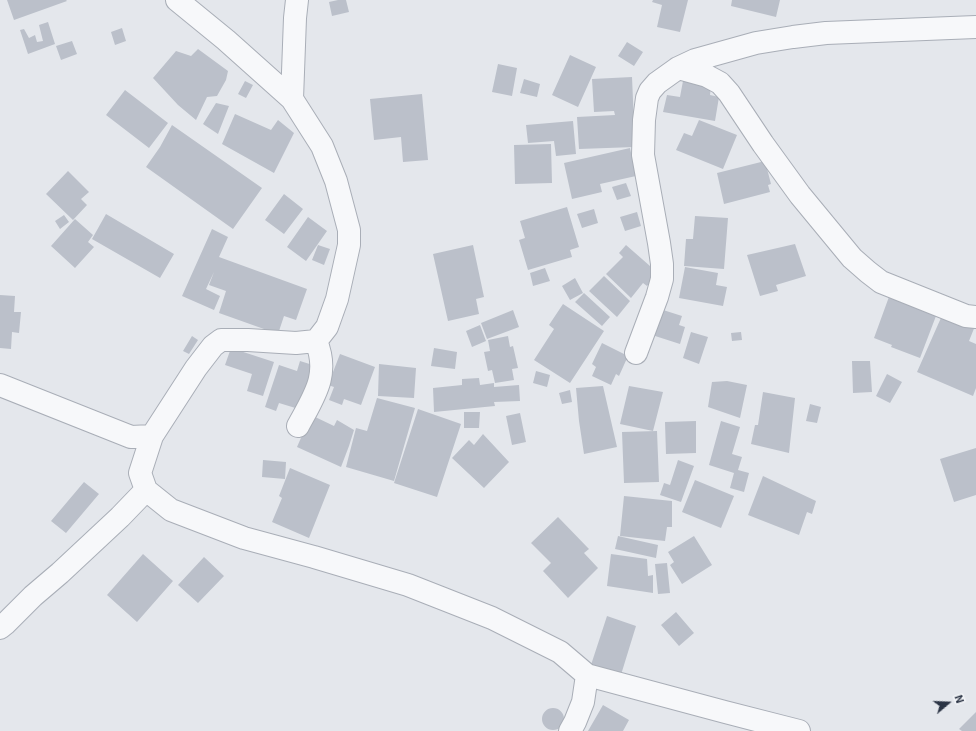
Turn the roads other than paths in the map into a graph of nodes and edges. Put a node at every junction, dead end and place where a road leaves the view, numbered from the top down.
1 (177, 0) edge
2 (297, 0) edge
3 (976, 27) edge
4 (678, 68) junction
5 (292, 99) junction
6 (976, 317) edge
7 (316, 341) junction
8 (636, 353) dead end
9 (0, 385) edge
10 (298, 426) dead end
11 (152, 436) junction
12 (146, 490) junction
13 (0, 628) edge
14 (587, 675) junction
15 (570, 731) edge
16 (799, 731) edge

1 - 5 street
2 - 5 street
3 - 4 street
4 - 6 street
4 - 8 street
5 - 7 street
7 - 10 street
7 - 11 street
9 - 11 street
11 - 12 street
12 - 13 street
12 - 14 street
14 - 15 street
14 - 16 street

